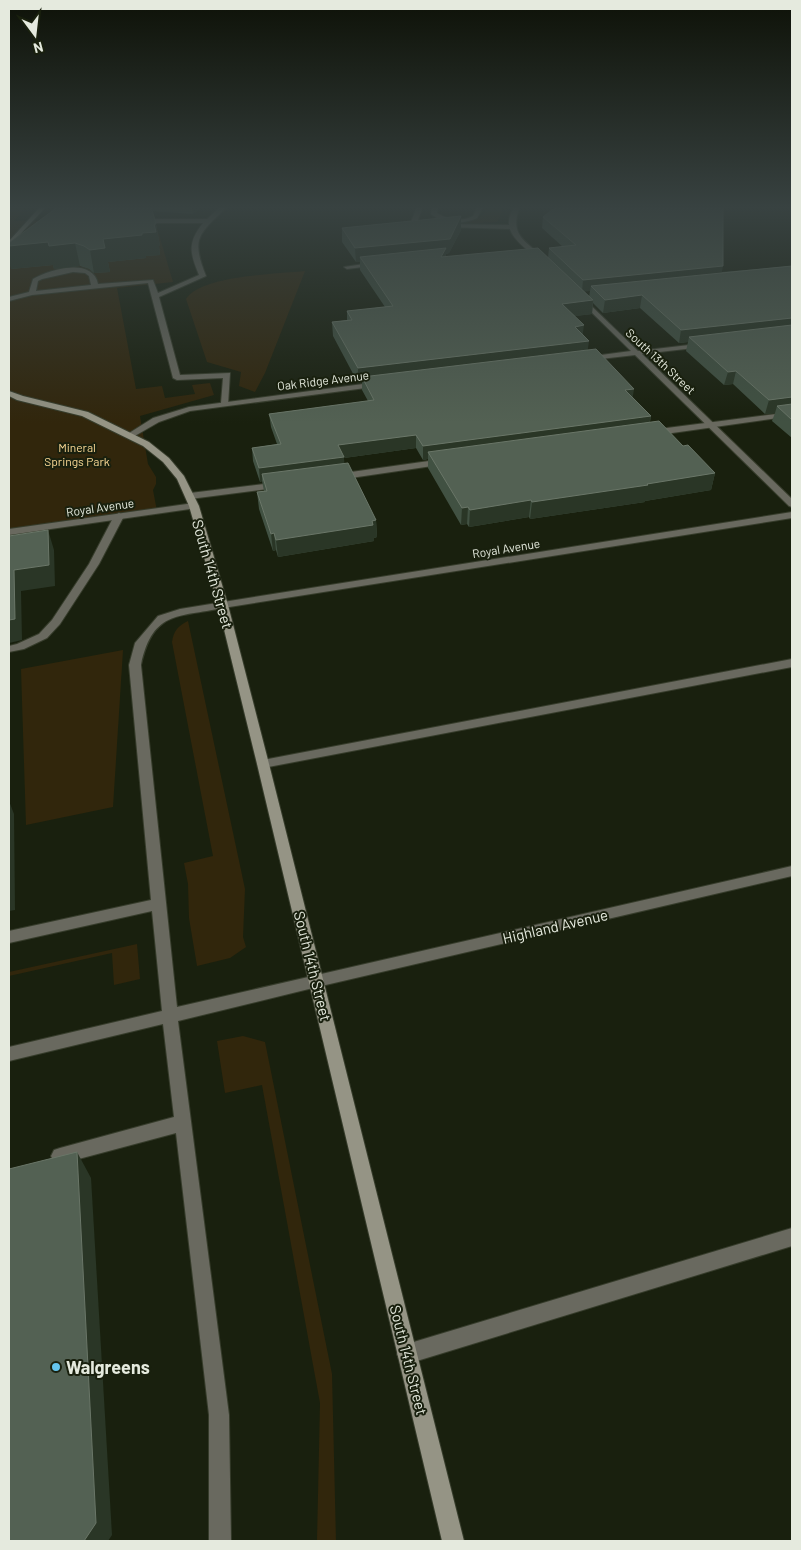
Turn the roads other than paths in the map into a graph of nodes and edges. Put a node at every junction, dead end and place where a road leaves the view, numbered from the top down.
1 (37, 278) edge
2 (93, 278) edge
3 (198, 278) edge
4 (95, 286) junction
5 (571, 289) edge
6 (32, 293) junction
7 (156, 296) junction
8 (9, 299) edge
9 (714, 344) edge
10 (636, 353) junction
11 (582, 360) edge
12 (383, 384) edge
13 (9, 393) edge
14 (9, 402) edge
15 (225, 403) junction
16 (792, 414) edge
17 (712, 424) junction
18 (114, 427) junction
19 (644, 434) edge
20 (130, 435) junction
21 (448, 461) edge
22 (323, 479) edge
23 (286, 484) edge
24 (192, 501) junction
25 (792, 504) edge
26 (792, 515) edge
27 (119, 516) junction
28 (9, 532) edge
29 (223, 605) junction
30 (9, 649) edge
31 (792, 663) edge
32 (263, 764) junction
33 (792, 871) edge
34 (158, 904) junction
35 (9, 937) edge
36 (317, 981) junction
37 (170, 1016) junction
38 (9, 1054) edge
39 (183, 1123) junction
40 (41, 1162) edge
41 (792, 1237) edge
42 (407, 1354) junction
43 (220, 1541) edge
44 (453, 1541) edge

1 - 6 street
2 - 4 street
3 - 7 street
4 - 6 street
4 - 7 street
5 - 10 street, South 13th Street
6 - 8 street
7 - 15 street
9 - 10 street
10 - 11 street
10 - 17 street, South 13th Street
12 - 15 street, Oak Ridge Avenue
13 - 18 main road, South 14th Street
14 - 18 main road, South 14th Street
15 - 20 street, Oak Ridge Avenue
16 - 17 street
17 - 19 street
17 - 25 street, South 13th Street
18 - 20 main road, South 14th Street
20 - 24 main road, South 14th Street
21 - 22 street
23 - 24 street, Royal Avenue
24 - 27 street, Royal Avenue
24 - 29 main road, South 14th Street
26 - 29 street, Royal Avenue
27 - 28 street, Royal Avenue
27 - 30 street
29 - 32 main road, South 14th Street
29 - 34 street, Royal Avenue
31 - 32 street
32 - 36 main road, South 14th Street
33 - 36 street, Highland Avenue
34 - 35 street
34 - 37 street, Royal Avenue
36 - 37 street, Highland Avenue
36 - 42 main road, South 14th Street
37 - 38 street, Highland Avenue
37 - 39 street, Royal Avenue
39 - 40 street
39 - 43 street, Royal Avenue
41 - 42 street
42 - 44 main road, South 14th Street

